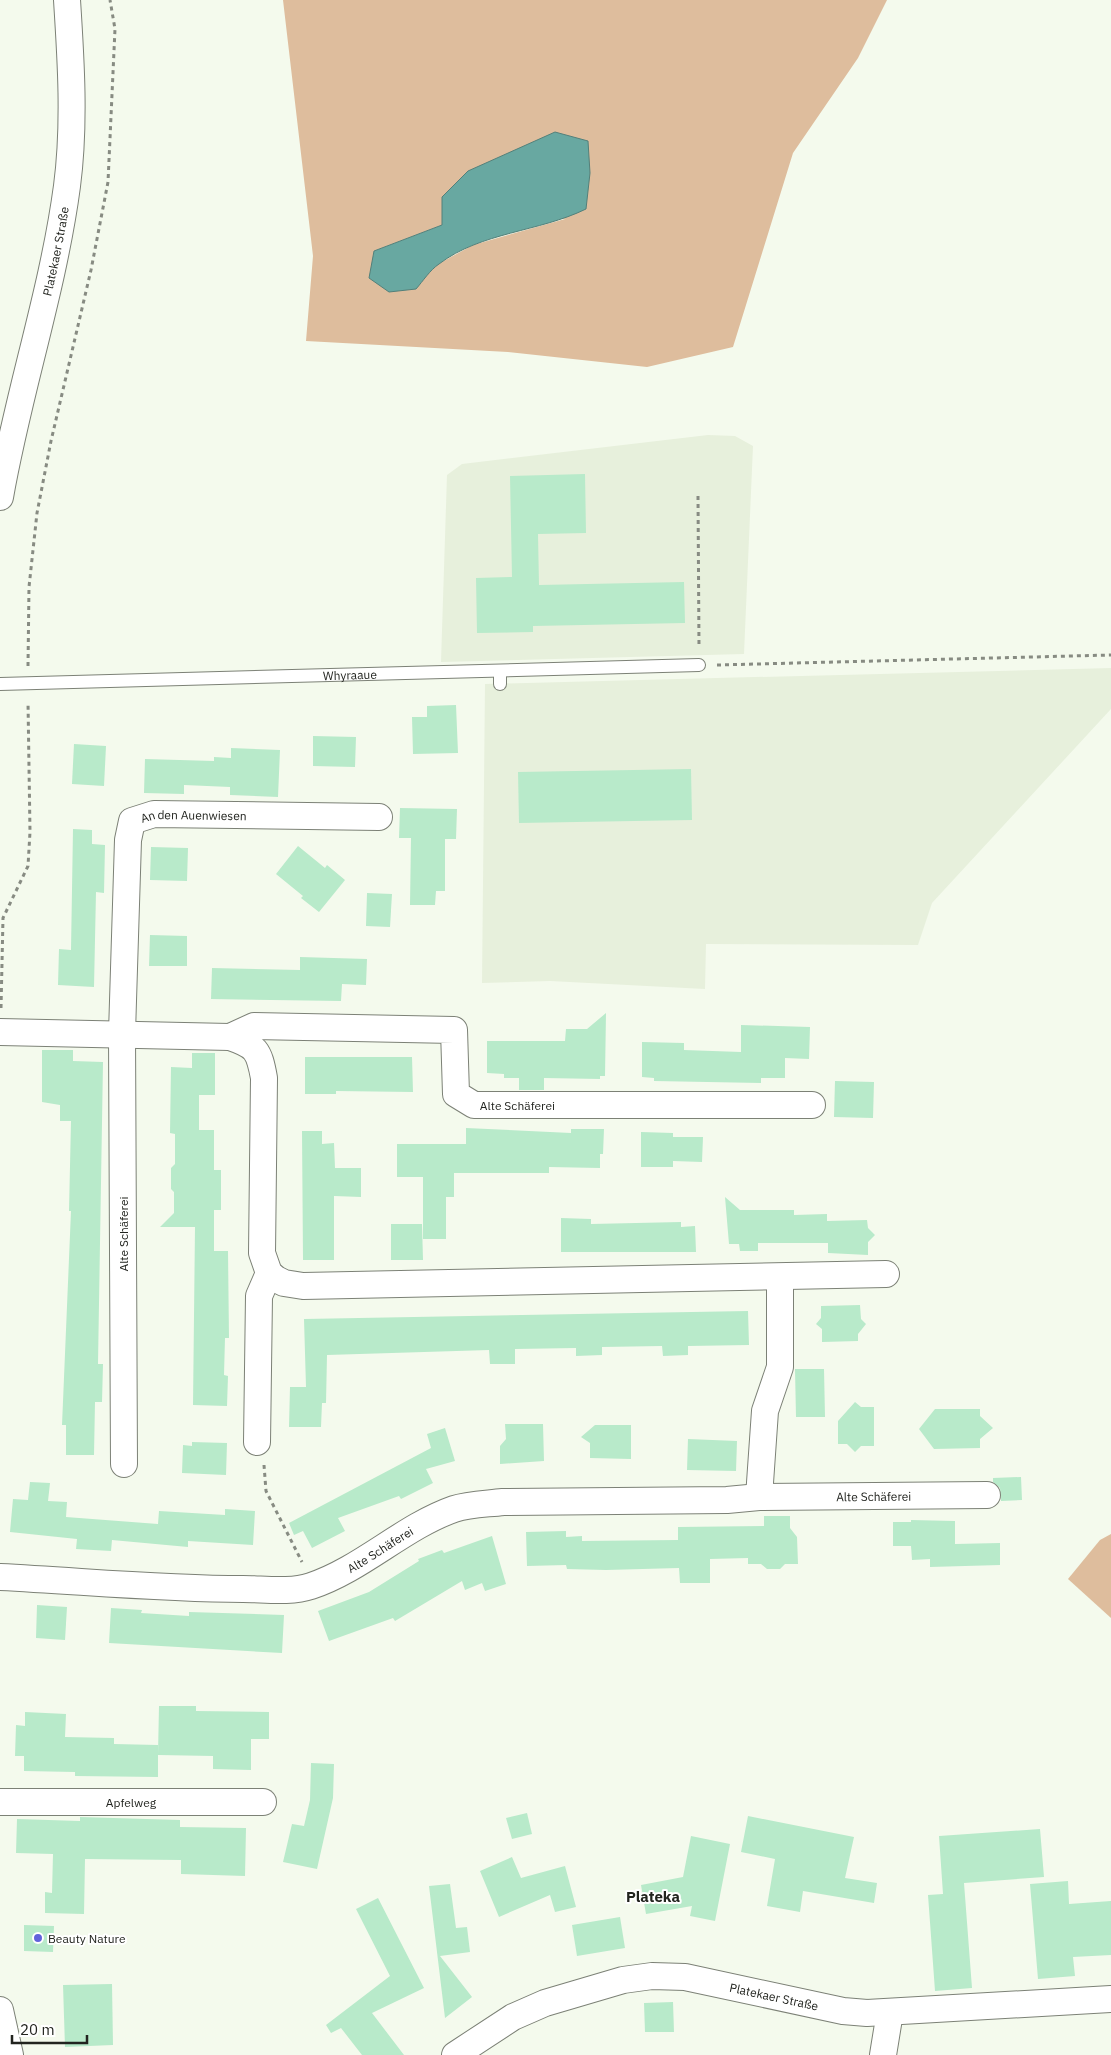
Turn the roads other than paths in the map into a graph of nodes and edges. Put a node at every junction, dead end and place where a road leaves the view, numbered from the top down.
1 (67, 0) edge
2 (0, 497) edge
3 (699, 665) road end
4 (0, 684) edge
5 (379, 817) dead end
6 (0, 1032) edge
7 (122, 1033) junction
8 (230, 1037) junction
9 (812, 1105) dead end
10 (270, 1273) junction
11 (886, 1274) dead end
12 (780, 1277) junction
13 (257, 1442) road end
14 (124, 1464) dead end
15 (987, 1495) dead end
16 (759, 1497) junction
17 (0, 1577) edge
18 (0, 1802) edge
19 (263, 1802) dead end
20 (1111, 1999) edge
21 (0, 2010) edge
22 (890, 2012) junction
23 (10, 2055) edge
24 (455, 2055) edge
25 (883, 2055) edge

1 - 2 street, Platekaer Straße
3 - 4 lane, Whyraaue
5 - 7 street, An den Auenwiesen
6 - 7 street, Alte Schäferei
7 - 8 street, Alte Schäferei
7 - 14 street, Alte Schäferei
8 - 9 street, Alte Schäferei
8 - 10 street, Alte Schäferei
10 - 12 street
10 - 13 street
11 - 12 street
12 - 16 street
15 - 16 street, Alte Schäferei
16 - 17 street, Alte Schäferei
18 - 19 street, Apfelweg
20 - 22 street, Platekaer Straße
21 - 23 street
22 - 24 street, Platekaer Straße
22 - 25 street

